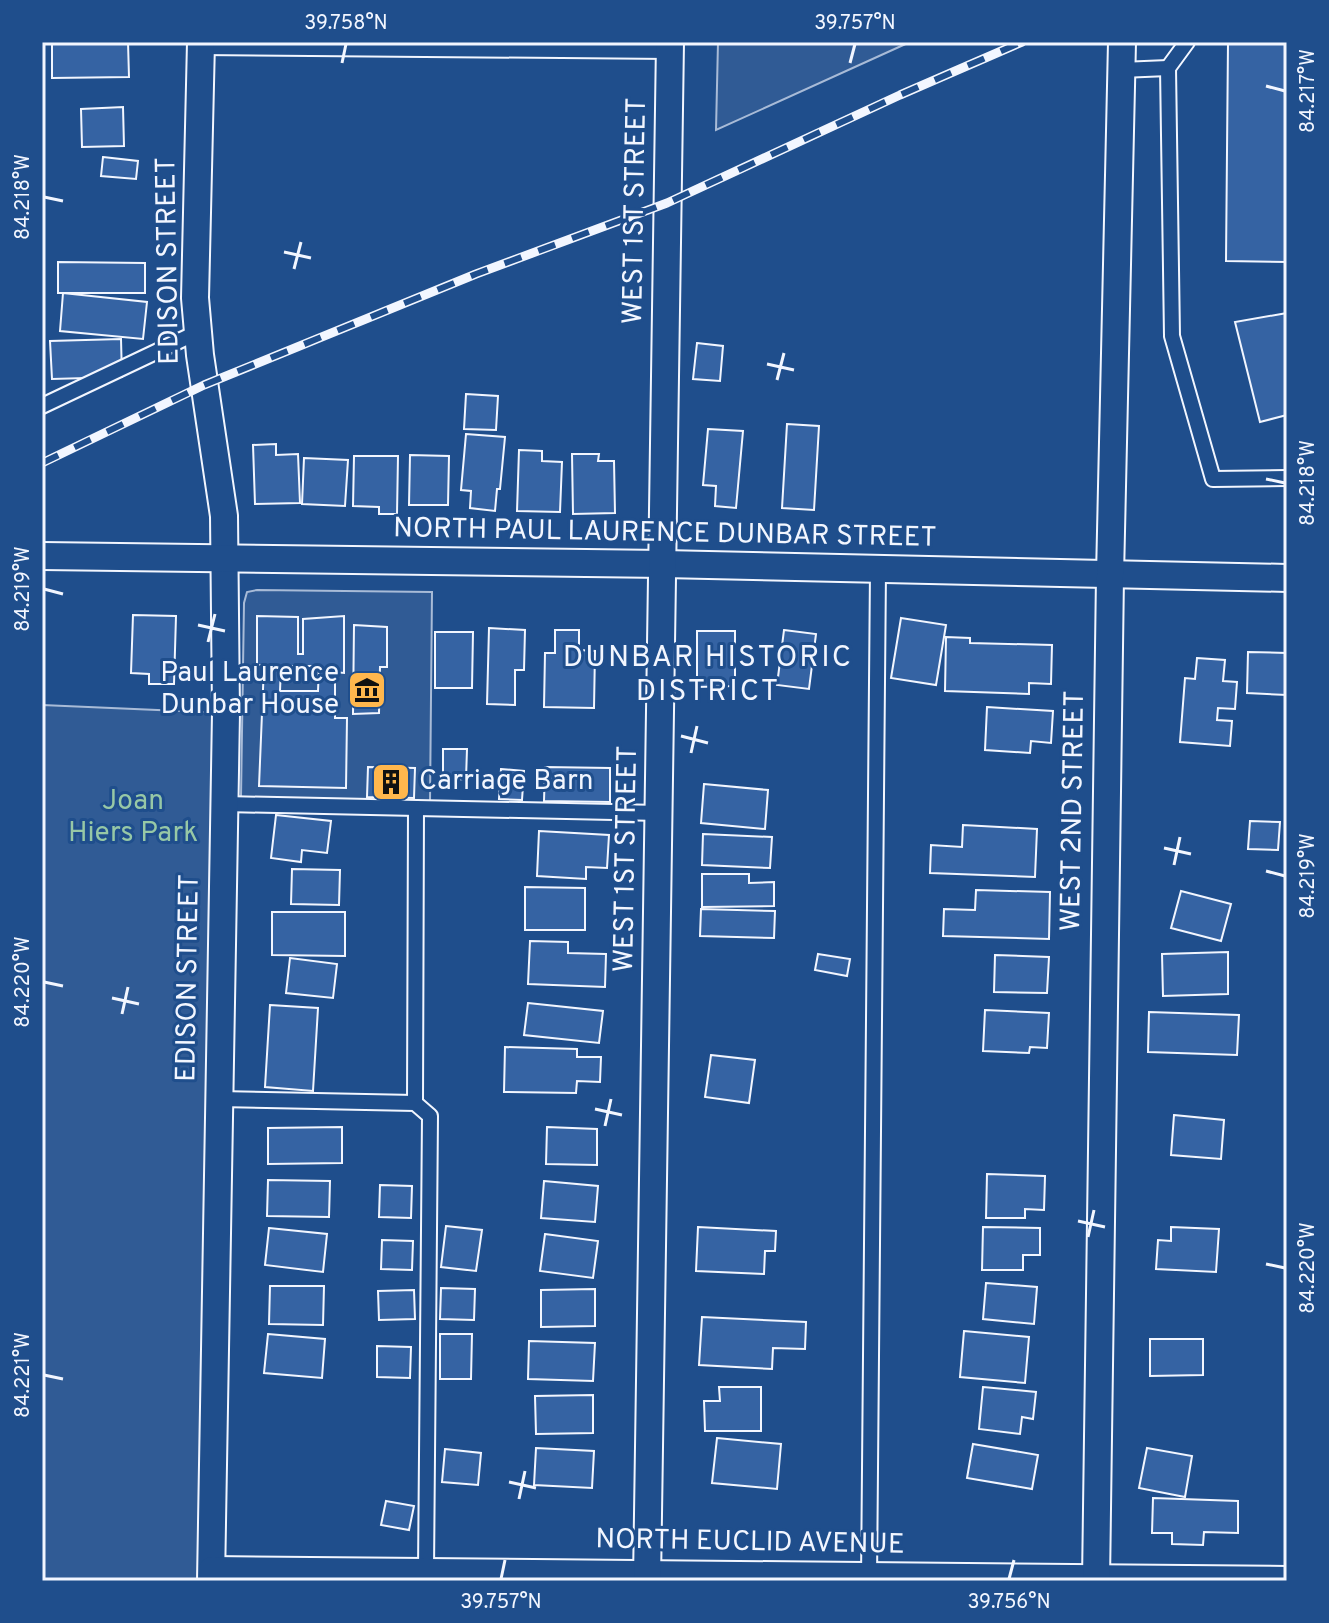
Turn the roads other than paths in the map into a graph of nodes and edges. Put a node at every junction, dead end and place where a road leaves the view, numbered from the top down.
1 (1122, 42) edge
2 (1187, 42) edge
3 (200, 45) edge
4 (670, 47) edge
5 (1168, 68) junction
6 (1121, 70) junction
7 (198, 332) junction
8 (42, 406) edge
9 (1287, 478) edge
10 (42, 556) edge
11 (225, 558) junction
12 (664, 564) junction
13 (878, 570) junction
14 (1110, 576) junction
15 (1287, 578) edge
16 (225, 804) junction
17 (416, 808) junction
18 (660, 813) junction
19 (219, 1099) junction
20 (415, 1103) junction
21 (426, 1570) junction
22 (212, 1576) edge
23 (647, 1577) edge
24 (869, 1579) edge
25 (1096, 1580) edge
26 (1287, 1580) edge

1 - 6 street, WEST 2ND STREET
2 - 5 lane
3 - 4 lane
3 - 7 street, EDISON STREET
4 - 12 street, WEST 1ST STREET
5 - 6 lane
5 - 9 lane
6 - 14 street, WEST 2ND STREET
7 - 8 lane
7 - 11 street, EDISON STREET
10 - 11 street, NORTH PAUL LAURENCE DUNBAR STREET
11 - 12 street, NORTH PAUL LAURENCE DUNBAR STREET
11 - 16 street, EDISON STREET
12 - 13 street, NORTH PAUL LAURENCE DUNBAR STREET
12 - 18 street, WEST 1ST STREET
13 - 14 street, NORTH PAUL LAURENCE DUNBAR STREET
13 - 24 lane
14 - 15 street, NORTH PAUL LAURENCE DUNBAR STREET
14 - 25 street, WEST 2ND STREET
16 - 17 lane
16 - 19 street, EDISON STREET
17 - 18 lane
17 - 20 lane
18 - 23 street, WEST 1ST STREET
19 - 20 lane
19 - 22 street, EDISON STREET
20 - 21 lane
21 - 22 street, NORTH EUCLID AVENUE
21 - 23 street, NORTH EUCLID AVENUE
23 - 24 street, NORTH EUCLID AVENUE
24 - 25 street, NORTH EUCLID AVENUE
25 - 26 street, NORTH EUCLID AVENUE

